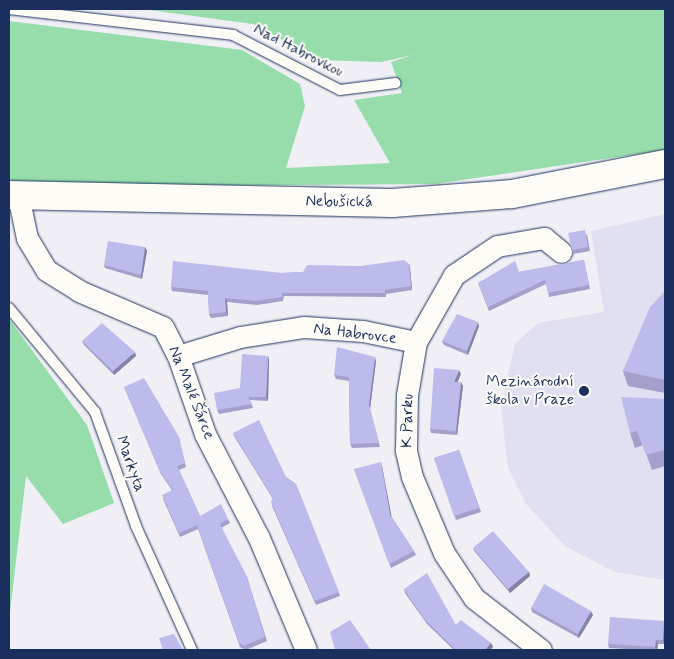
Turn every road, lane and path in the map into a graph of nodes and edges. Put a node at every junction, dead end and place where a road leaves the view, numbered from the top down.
1 (9, 9) edge
2 (396, 83) dead end
3 (665, 164) edge
4 (14, 195) edge
5 (560, 252) dead end
6 (9, 308) edge
7 (416, 342) junction
8 (178, 356) junction
9 (192, 650) edge
10 (306, 650) edge
11 (541, 650) edge

1 - 2 lane, Nad Habrovkou
3 - 4 street, Nebušická
4 - 8 street, Na Malé Šárce
5 - 7 street, K Parku
6 - 9 lane, Markyta
7 - 8 street, Na Habrovce
7 - 11 street, K Parku
8 - 10 street, Na Malé Šárce

